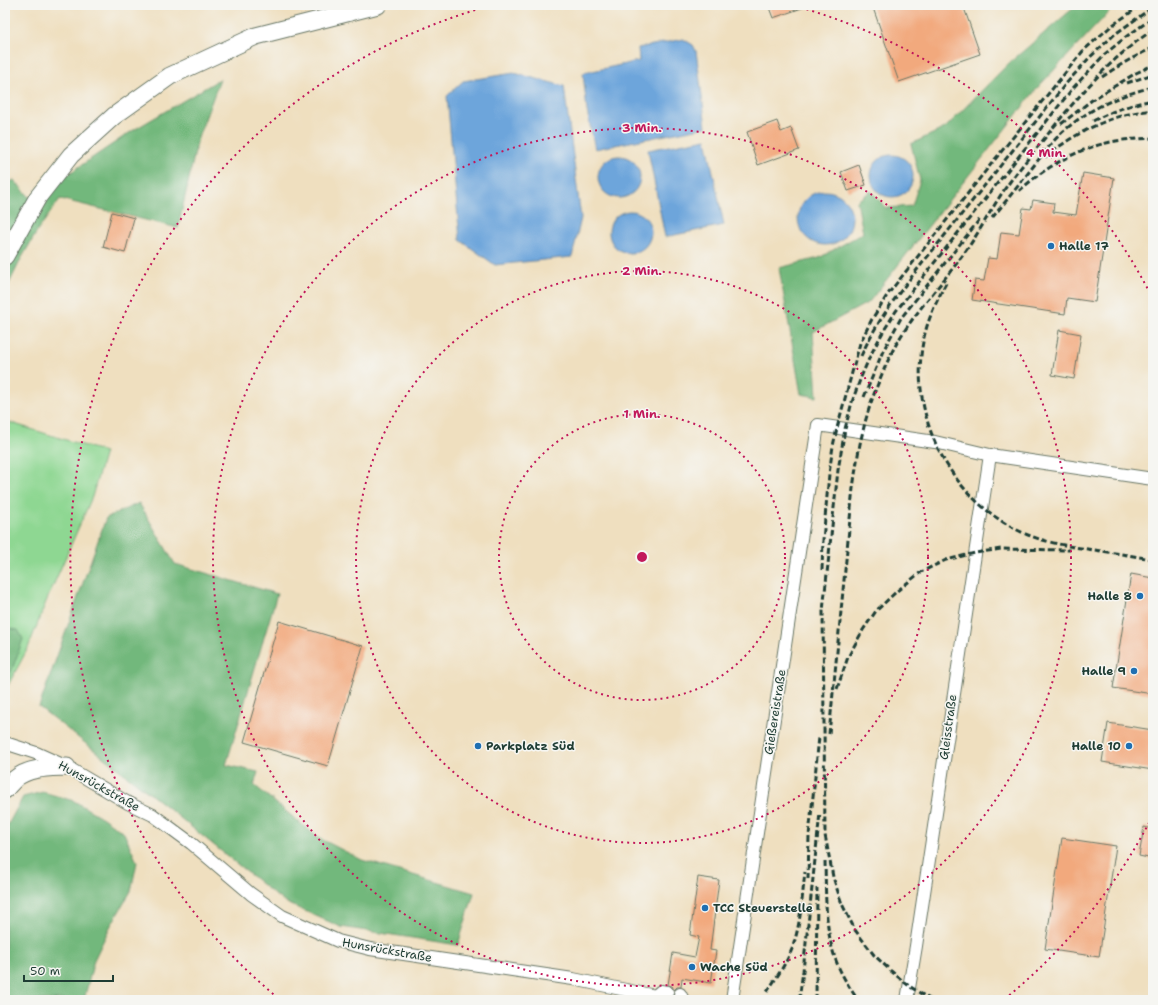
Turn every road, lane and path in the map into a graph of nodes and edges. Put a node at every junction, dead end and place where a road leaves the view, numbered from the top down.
1 (378, 5) edge
2 (5, 256) edge
3 (990, 455) junction
4 (1153, 479) edge
5 (5, 743) edge
6 (67, 767) junction
7 (5, 790) edge
8 (667, 992) dead end
9 (656, 998) edge
10 (732, 1000) edge
11 (907, 1000) edge

1 - 2 main road
3 - 4 street
3 - 10 street, Gießereistraße
3 - 11 street, Gleisstraße
5 - 6 street, Hunsrückstraße
6 - 7 main road
6 - 9 street, Hunsrückstraße
8 - 9 street

